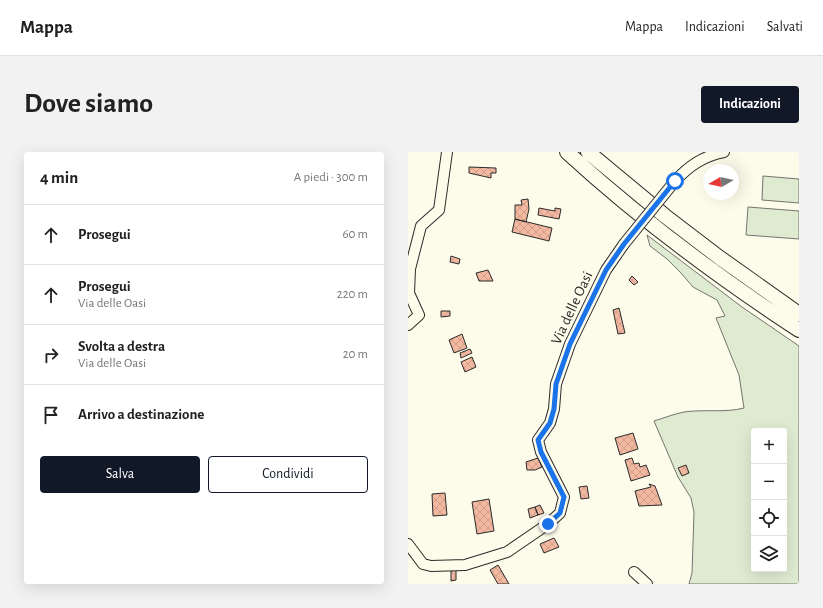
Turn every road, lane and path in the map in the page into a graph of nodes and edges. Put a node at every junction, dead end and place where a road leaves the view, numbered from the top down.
1 (447, 152) edge
2 (567, 152) edge
3 (588, 152) edge
4 (724, 152) edge
5 (799, 314) edge
6 (408, 325) edge
7 (799, 330) edge
8 (408, 544) edge
9 (634, 572) dead end
10 (647, 584) edge

1 - 6 street
2 - 7 highway
3 - 5 highway
4 - 8 street, Via delle Oasi, bridge
9 - 10 street

